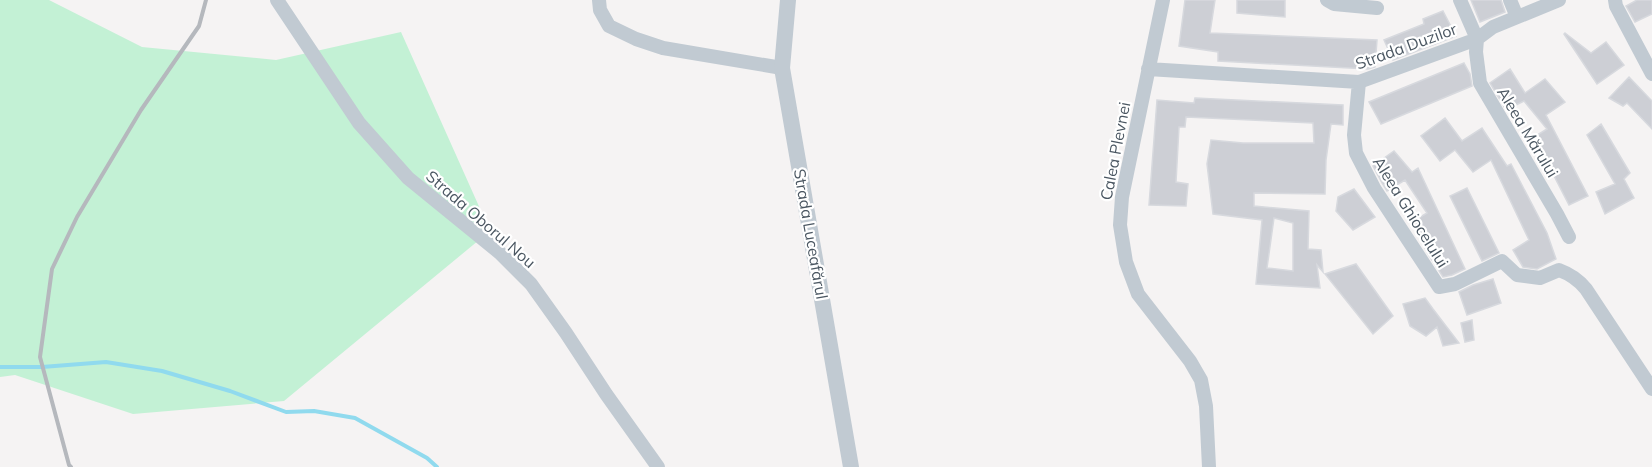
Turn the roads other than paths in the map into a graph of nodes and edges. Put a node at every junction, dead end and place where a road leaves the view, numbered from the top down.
1 (277, 0) edge
2 (599, 0) edge
3 (788, 0) edge
4 (1163, 0) edge
5 (1327, 0) edge
6 (1460, 0) edge
7 (1510, 0) edge
8 (1559, 0) edge
9 (1615, 0) edge
10 (1377, 8) dead end
11 (1517, 17) junction
12 (1477, 39) junction
13 (782, 69) junction
14 (1148, 69) junction
15 (1652, 74) edge
16 (1359, 82) junction
17 (1569, 237) dead end
18 (1652, 389) edge
19 (658, 467) edge
20 (850, 467) edge
21 (1209, 467) edge

1 - 19 street, Strada Oborul Nou
2 - 13 street
3 - 13 street, Strada Luceafărul
4 - 14 street, Calea Plevnei
5 - 10 street
6 - 12 street
7 - 11 street
8 - 11 street, Strada Duzilor
9 - 15 street
11 - 12 street, Strada Duzilor
12 - 16 street, Strada Duzilor
12 - 17 street, Aleea Mărului
13 - 20 street, Strada Luceafărul
14 - 16 street, Strada Duzilor
14 - 21 street, Calea Plevnei
16 - 18 street, Aleea Ghiocelului

